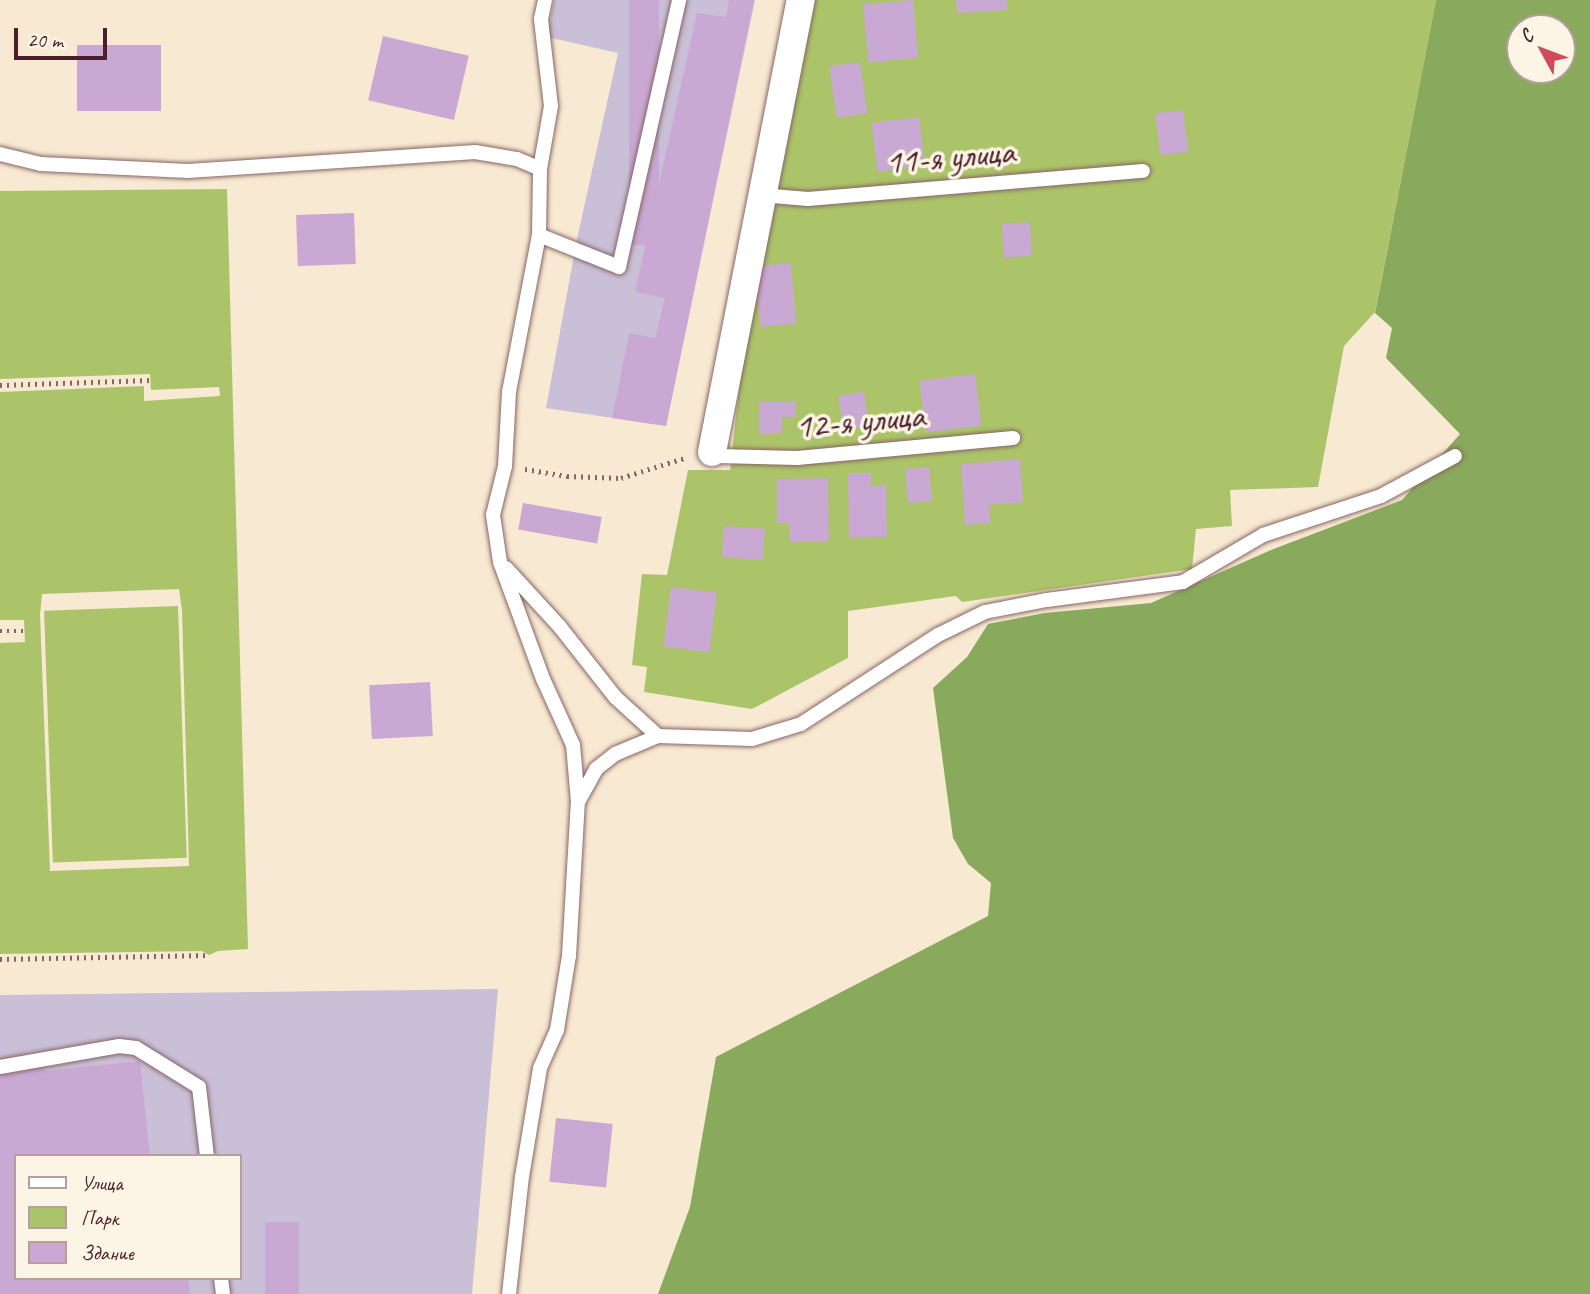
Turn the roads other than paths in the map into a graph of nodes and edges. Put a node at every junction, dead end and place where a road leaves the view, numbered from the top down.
1 (545, 0) edge
2 (679, 0) edge
3 (801, 0) edge
4 (0, 154) edge
5 (540, 169) junction
6 (1143, 171) dead end
7 (761, 195) junction
8 (538, 235) junction
9 (1013, 438) dead end
10 (712, 452) joint
11 (1455, 456) dead end
12 (500, 562) junction
13 (658, 736) junction
14 (578, 802) junction
15 (0, 1067) edge
16 (207, 1154) edge
17 (509, 1294) edge

1 - 5 lane
2 - 8 lane
3 - 7 street
4 - 5 lane
5 - 8 lane
6 - 7 lane, 11-я улица
7 - 10 street
8 - 12 lane
9 - 10 lane, 12-я улица
11 - 13 lane
12 - 13 lane
12 - 14 lane
13 - 14 lane
14 - 17 lane
15 - 16 lane

